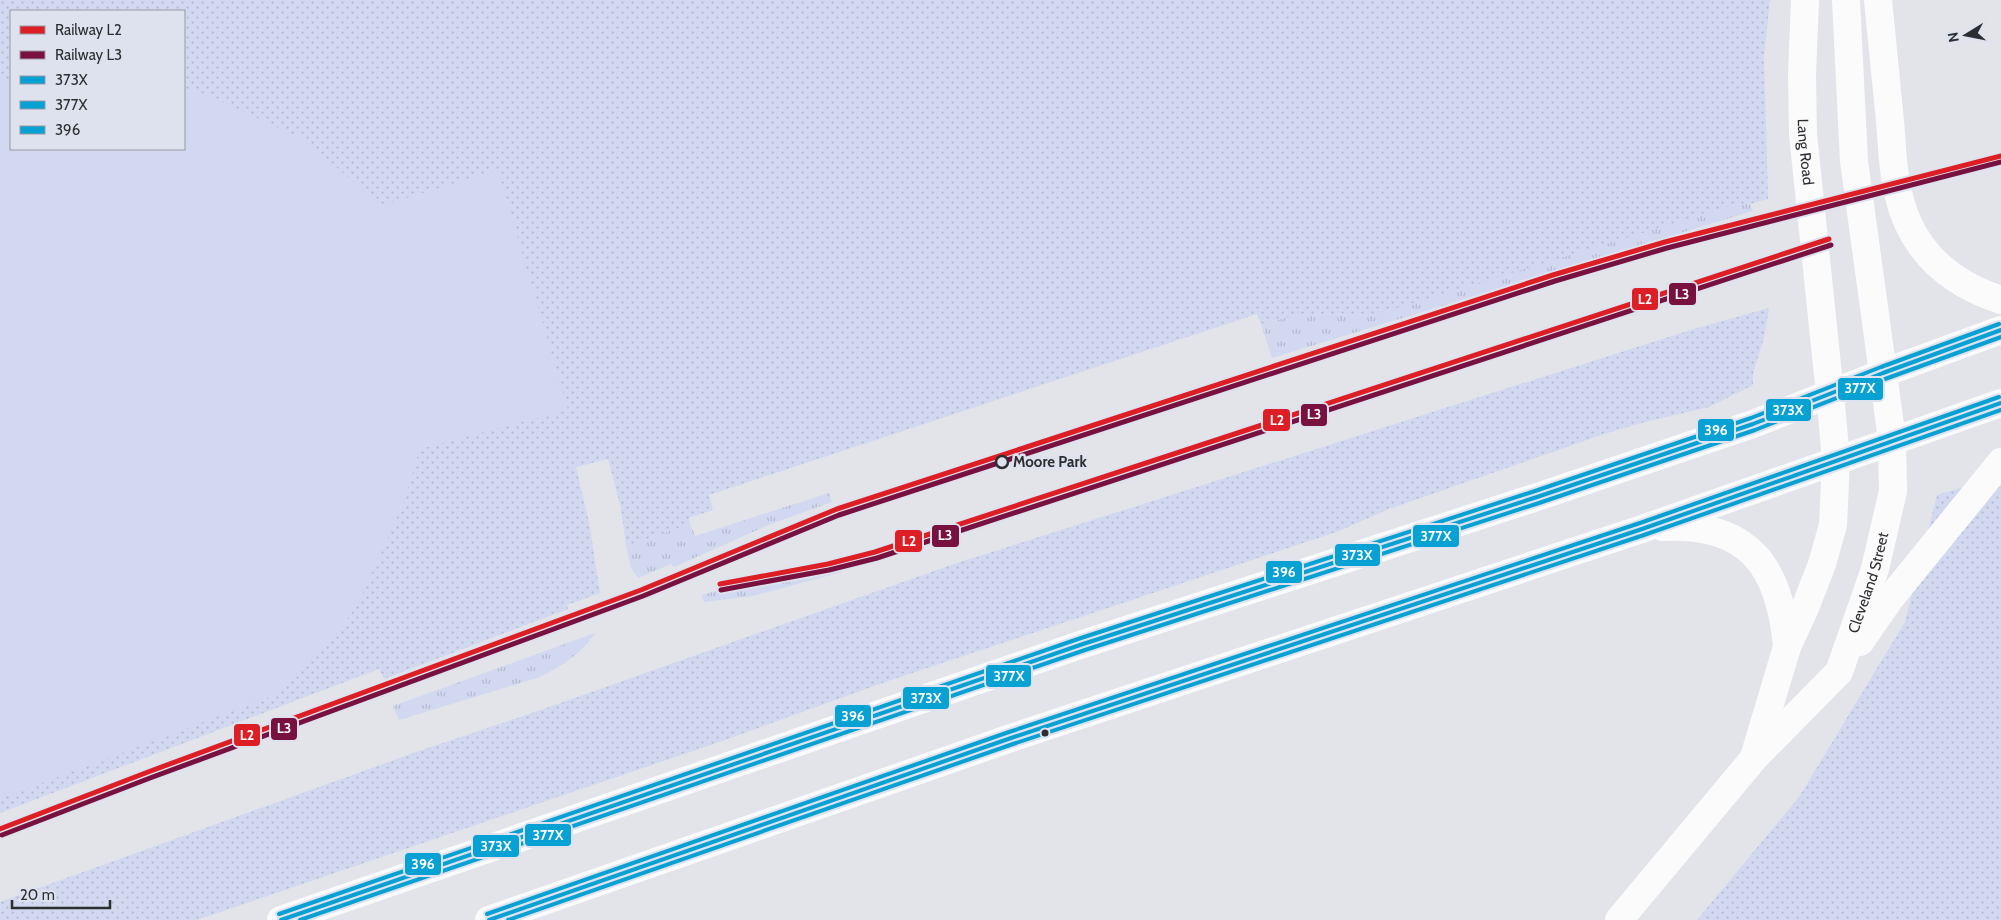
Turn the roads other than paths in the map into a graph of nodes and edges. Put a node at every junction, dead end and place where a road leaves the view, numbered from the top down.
1 (1805, 0) edge
2 (1846, 0) edge
3 (1878, 0) edge
4 (2001, 300) edge
5 (2001, 330) edge
6 (1883, 373) junction
7 (1830, 394) junction
8 (2001, 403) edge
9 (1892, 440) junction
10 (1836, 460) junction
11 (2001, 462) edge
12 (1642, 529) junction
13 (1787, 647) junction
14 (1839, 672) junction
15 (1755, 757) junction
16 (281, 920) edge
17 (488, 920) edge
18 (1619, 920) edge

1 - 7 main road, Lang Road
2 - 6 main road
3 - 4 main road
5 - 6 main road
6 - 7 main road
6 - 9 main road, Cleveland Street
7 - 10 main road, Cleveland Street
7 - 16 main road
8 - 9 main road
9 - 10 main road
9 - 14 main road, Cleveland Street
10 - 12 main road
10 - 13 main road, Cleveland Street
11 - 14 main road
12 - 13 main road
12 - 17 main road
13 - 15 main road, Cleveland Street
14 - 15 main road, Cleveland Street
15 - 18 main road, Cleveland Street

